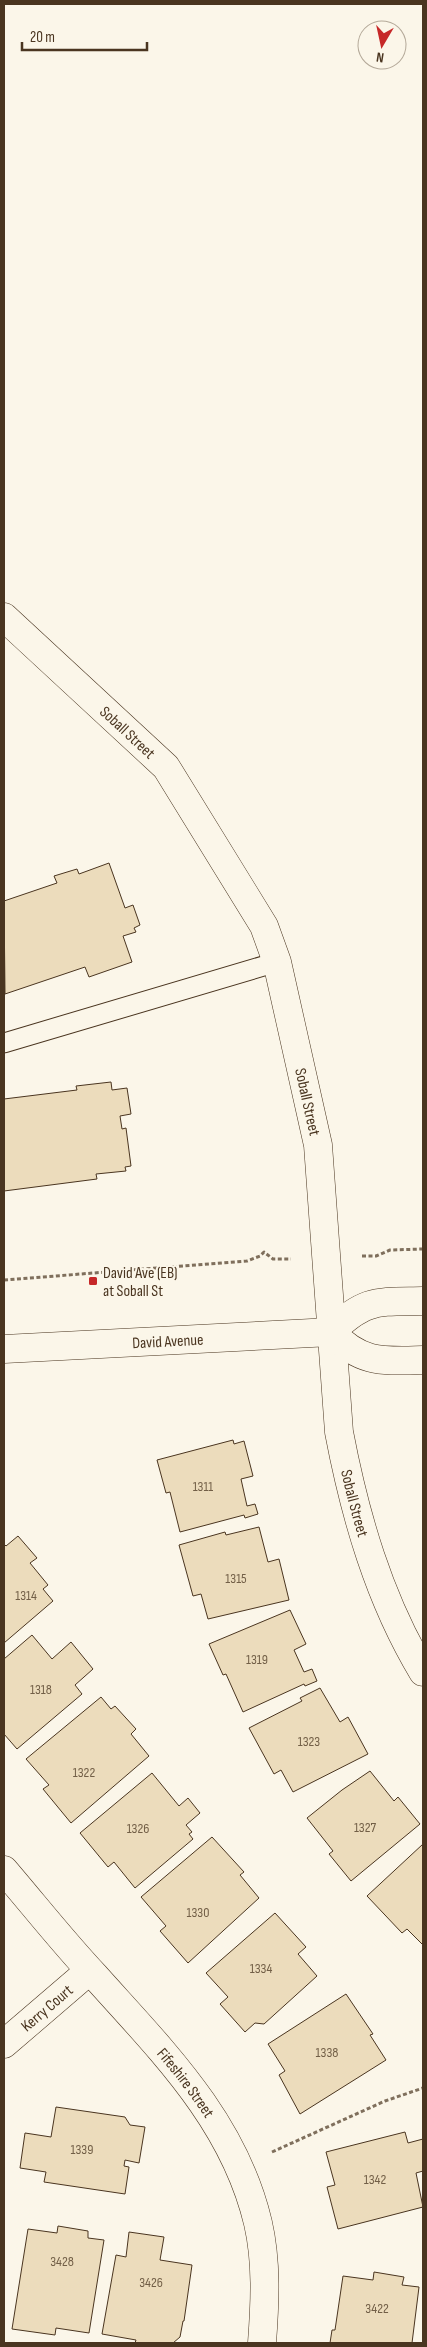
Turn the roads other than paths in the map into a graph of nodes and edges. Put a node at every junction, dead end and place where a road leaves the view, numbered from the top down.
1 (4, 618) edge
2 (277, 962) junction
3 (4, 1044) edge
4 (423, 1301) edge
5 (331, 1332) junction
6 (4, 1350) edge
7 (423, 1360) edge
8 (423, 1672) edge
9 (4, 1870) edge
10 (90, 1970) junction
11 (4, 2044) edge
12 (262, 2343) edge

1 - 2 street, Soball Street
2 - 3 lane
2 - 5 street, Soball Street
4 - 5 street
5 - 6 street, David Avenue
5 - 7 street
5 - 8 street, Soball Street
9 - 10 street, Fifeshire Street
10 - 11 street, Kerry Court
10 - 12 street, Fifeshire Street

